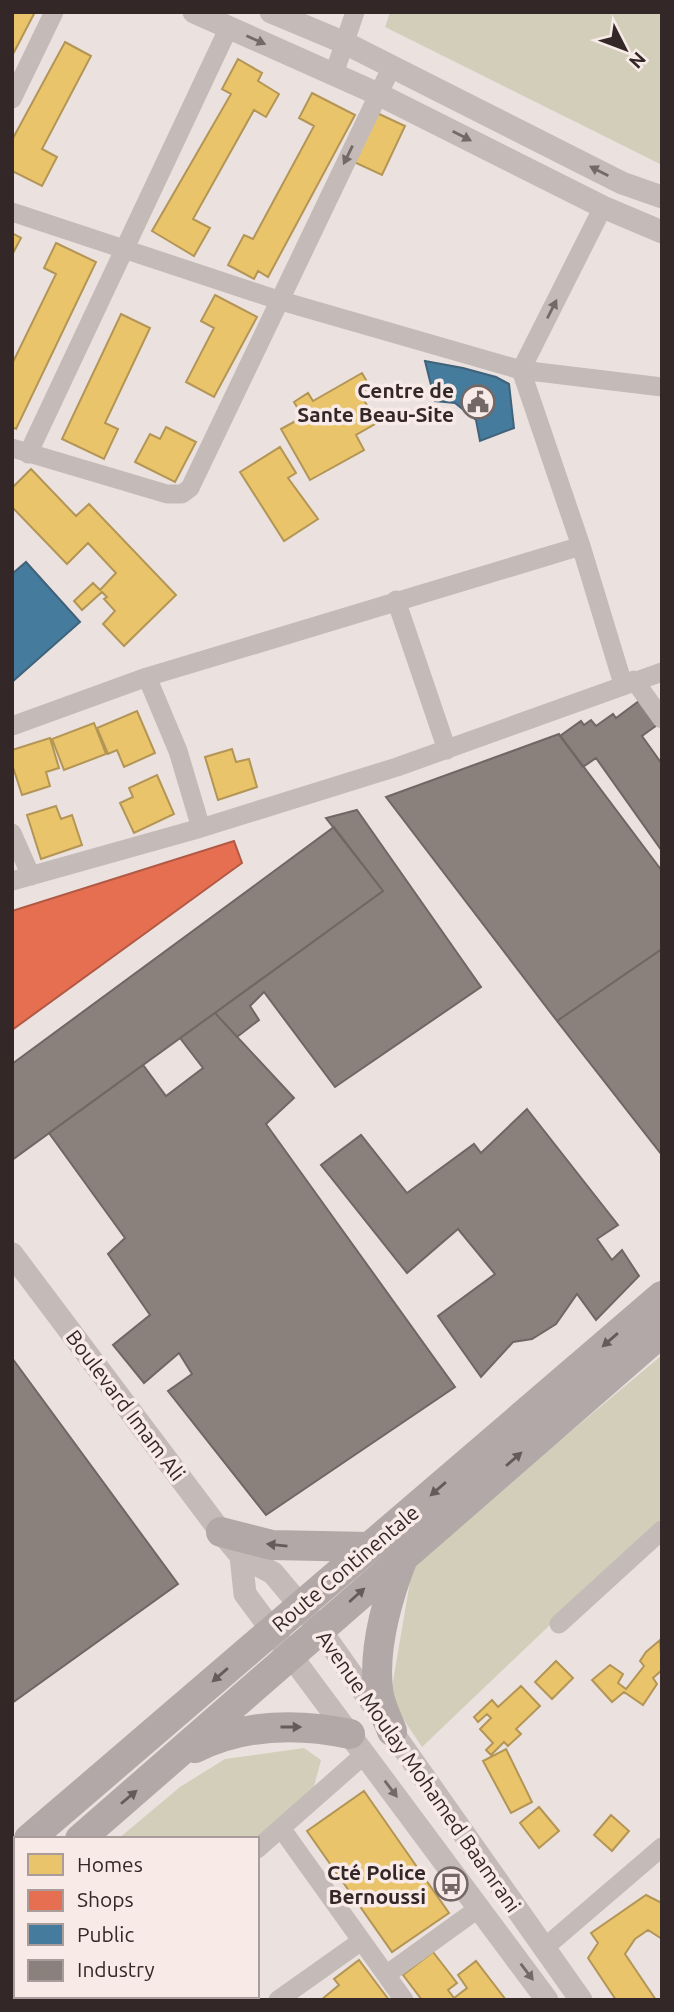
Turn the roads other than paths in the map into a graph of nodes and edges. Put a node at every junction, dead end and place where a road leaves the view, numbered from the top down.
1 (54, 12) edge
2 (194, 12) edge
3 (271, 12) edge
4 (355, 12) edge
5 (229, 27) junction
6 (345, 43) junction
7 (392, 66) junction
8 (334, 74) junction
9 (378, 94) junction
10 (12, 99) edge
11 (662, 197) edge
12 (603, 207) junction
13 (12, 212) edge
14 (662, 232) edge
15 (126, 250) junction
16 (278, 300) junction
17 (521, 370) junction
18 (662, 387) edge
19 (20, 451) edge
20 (581, 545) junction
21 (396, 600) junction
22 (662, 672) edge
23 (147, 677) junction
24 (629, 682) junction
25 (662, 719) edge
26 (12, 726) edge
27 (447, 750) junction
28 (201, 828) junction
29 (12, 833) edge
30 (22, 879) edge
31 (12, 1254) edge
32 (662, 1296) edge
33 (662, 1332) edge
34 (662, 1530) edge
35 (221, 1532) junction
36 (369, 1547) junction
37 (406, 1551) junction
38 (241, 1556) junction
39 (301, 1605) junction
40 (559, 1624) dead end
41 (319, 1628) junction
42 (272, 1630) junction
43 (289, 1655) junction
44 (392, 1731) junction
45 (358, 1744) junction
46 (179, 1755) junction
47 (281, 1829) junction
48 (31, 1837) edge
49 (82, 1837) edge
50 (259, 1847) edge
51 (662, 1847) edge
52 (479, 1908) junction
53 (360, 1941) junction
54 (543, 1949) junction
55 (386, 1975) junction
56 (286, 1998) edge
57 (404, 2000) edge
58 (547, 2000) edge
59 (581, 2000) edge

1 - 10 street
2 - 5 street
3 - 6 street
4 - 6 street
5 -> 8 street
5 - 15 street
6 - 7 street
6 - 8 street
7 - 9 street
11 -> 7 street
8 - 9 street
9 -> 12 street
9 -> 16 street
12 - 14 street
17 -> 12 street
13 - 15 street
15 - 16 street
15 - 19 street
16 - 17 street
16 - 19 street
17 - 18 street
17 - 20 street
20 - 21 street
20 - 24 street
21 - 23 street
21 - 27 street
22 - 24 street
23 - 26 street
23 - 28 street
24 - 25 street
24 - 27 street
27 - 28 street
28 - 30 street
29 - 30 street
31 - 35 street, Boulevard Imam Ali
32 -> 36 main road, Route Continentale
37 -> 33 main road, Route Continentale
34 - 40 street
36 -> 35 main road
35 - 38 street, Boulevard Imam Ali
36 - 39 main road, Route Continentale
41 -> 37 main road, Route Continentale
37 - 44 main road
38 - 39 street, Avenue Moulay Mohamed Baamrani
38 - 42 street, Avenue Moulay Mohamed Baamrani
39 - 41 street, Avenue Moulay Mohamed Baamrani
39 - 42 main road, Route Continentale
41 - 43 main road, Route Continentale
41 - 44 street, Avenue Moulay Mohamed Baamrani
42 - 43 street, Avenue Moulay Mohamed Baamrani
42 -> 48 main road, Route Continentale
43 - 45 street, Avenue Moulay Mohamed Baamrani
43 - 46 main road, Route Continentale
44 - 54 street, Avenue Moulay Mohamed Baamrani
46 -> 45 main road
45 - 47 street
45 -> 52 street, Avenue Moulay Mohamed Baamrani
49 -> 46 main road, Route Continentale
47 - 50 street
47 - 53 street
51 - 54 street
52 - 55 street
52 -> 58 street, Avenue Moulay Mohamed Baamrani
53 - 55 street
53 - 56 street
54 - 59 street, Avenue Moulay Mohamed Baamrani
55 - 57 street

